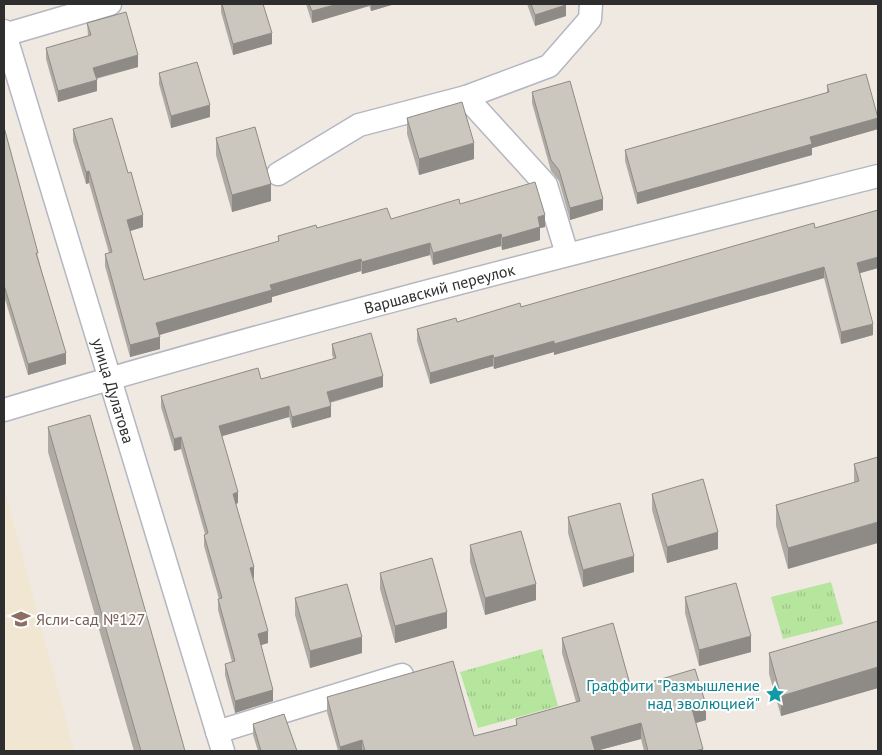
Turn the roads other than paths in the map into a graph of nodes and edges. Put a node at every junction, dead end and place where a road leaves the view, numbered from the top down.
1 (110, 4) edge
2 (591, 4) edge
3 (4, 33) edge
4 (466, 97) junction
5 (278, 174) dead end
6 (878, 176) edge
7 (568, 254) junction
8 (110, 378) junction
9 (4, 410) edge
10 (402, 675) edge
11 (220, 742) edge

1 - 3 street
2 - 4 street
3 - 8 street, улица Дулатова
4 - 5 street
4 - 7 street
6 - 7 street, Варшавский переулок
7 - 8 street, Варшавский переулок
8 - 9 street, Варшавский переулок
8 - 11 street, улица Дулатова
10 - 11 street

